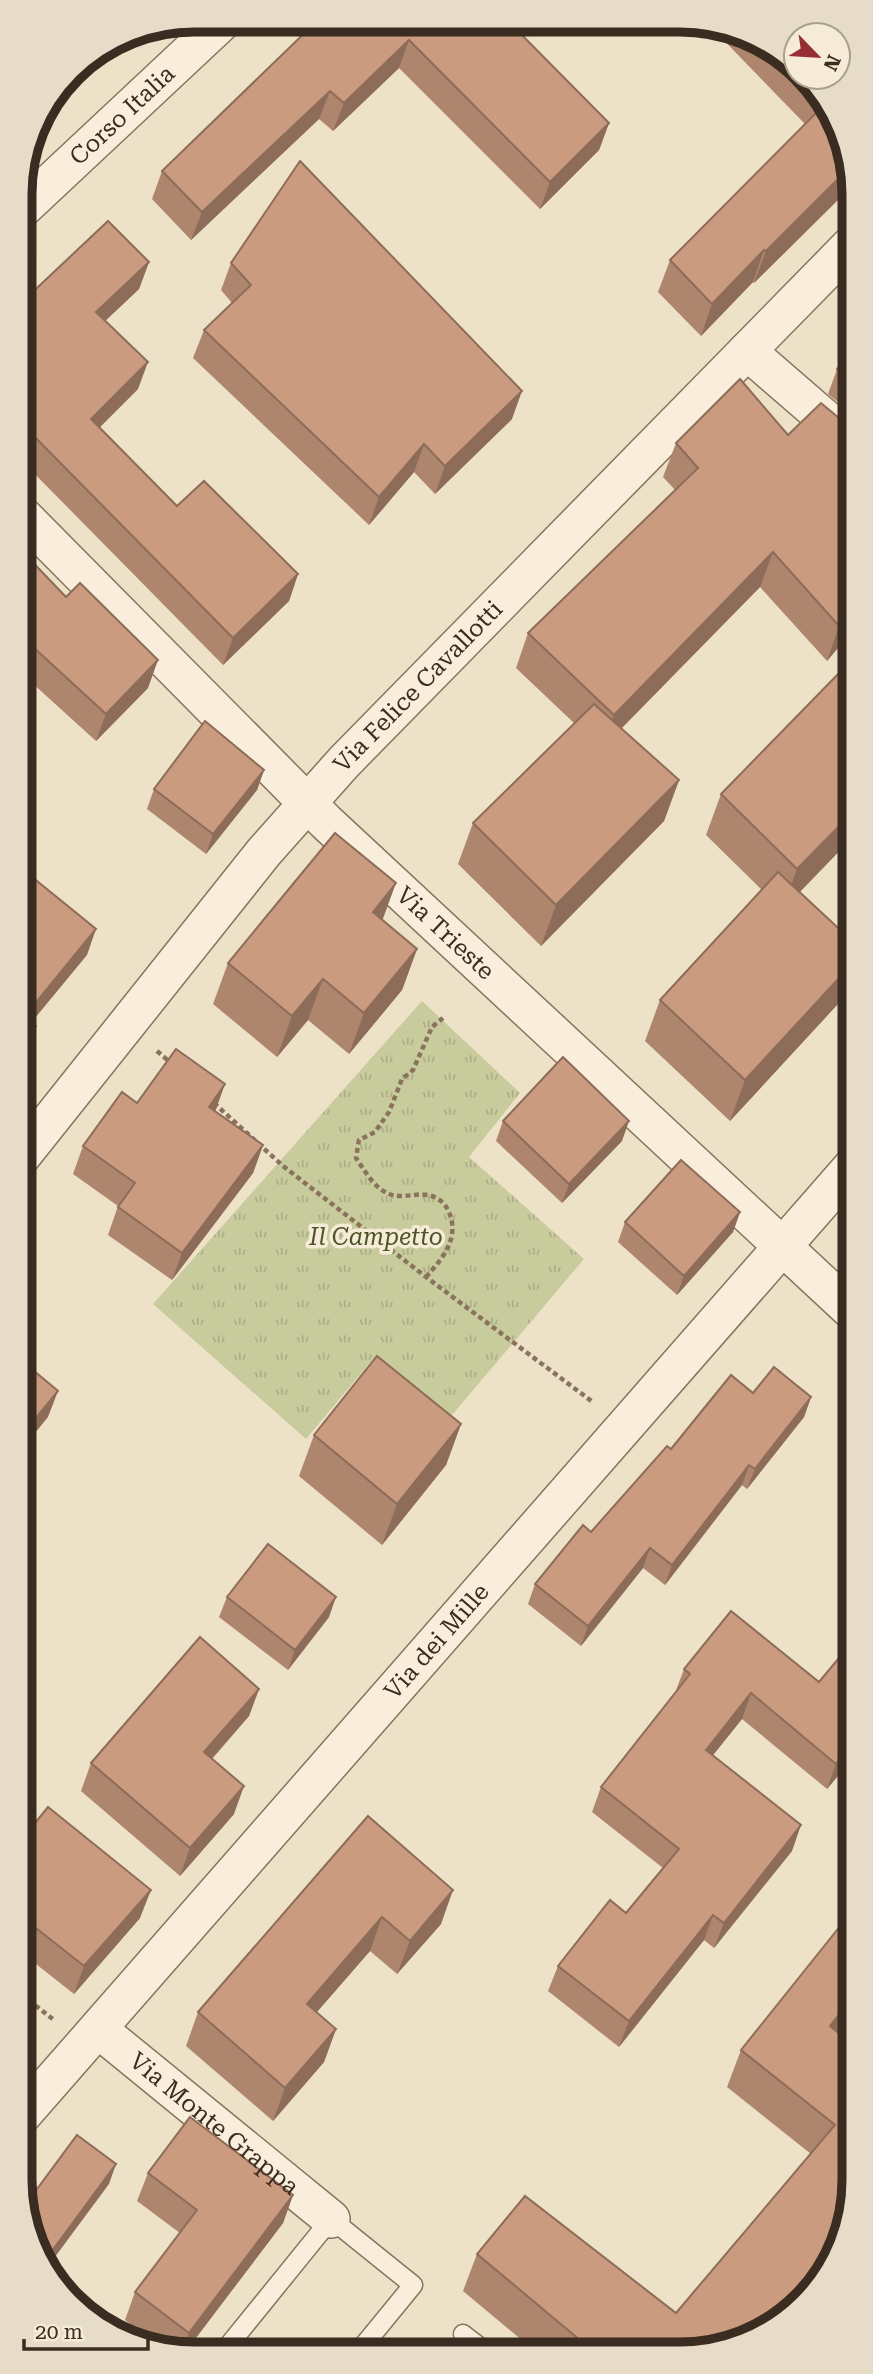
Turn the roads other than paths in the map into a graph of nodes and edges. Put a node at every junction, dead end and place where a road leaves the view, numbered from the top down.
1 (211, 32) edge
2 (32, 200) edge
3 (842, 254) edge
4 (747, 351) junction
5 (842, 434) edge
6 (32, 525) edge
7 (307, 803) junction
8 (32, 1143) edge
9 (842, 1179) edge
10 (782, 1246) junction
11 (841, 1301) edge
12 (97, 2029) junction
13 (32, 2105) edge
14 (331, 2219) junction
15 (463, 2334) dead end
16 (231, 2342) edge
17 (366, 2342) edge
18 (473, 2342) edge

1 - 2 street, Corso Italia
3 - 4 street, Via Felice Cavallotti
4 - 5 street
4 - 7 street, Via Felice Cavallotti
6 - 7 street, Via Trieste
7 - 8 street, Via Felice Cavallotti
7 - 10 street, Via Trieste
9 - 10 street, Via dei Mille
10 - 11 street, Via Trieste
10 - 12 street, Via dei Mille
12 - 13 street, Via dei Mille
12 - 14 street, Via Monte Grappa
14 - 16 lane
14 - 17 lane
15 - 18 lane

